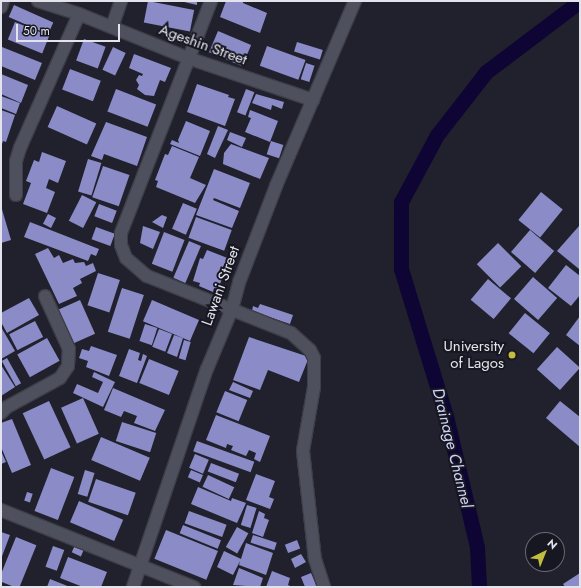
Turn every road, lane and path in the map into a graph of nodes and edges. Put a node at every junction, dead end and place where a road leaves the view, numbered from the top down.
1 (3, 1) edge
2 (38, 1) edge
3 (121, 1) edge
4 (211, 1) edge
5 (355, 1) edge
6 (1, 7) edge
7 (79, 14) junction
8 (112, 27) junction
9 (188, 58) junction
10 (313, 100) junction
11 (16, 195) dead end
12 (45, 296) dead end
13 (232, 310) junction
14 (1, 413) edge
15 (1, 510) edge
16 (140, 566) junction
17 (132, 587) edge
18 (194, 587) edge
19 (324, 587) edge

1 - 6 street
2 - 7 street, Ageshin Street
3 - 8 street
4 - 9 street
5 - 10 street, Lawani Street
7 - 8 street, Ageshin Street
7 - 11 street
8 - 9 street, Ageshin Street
9 - 10 street, Ageshin Street
9 - 13 street
10 - 13 street, Lawani Street
12 - 14 street
13 - 16 street, Lawani Street
13 - 19 street
15 - 16 street
16 - 17 street, Lawani Street
16 - 18 street

